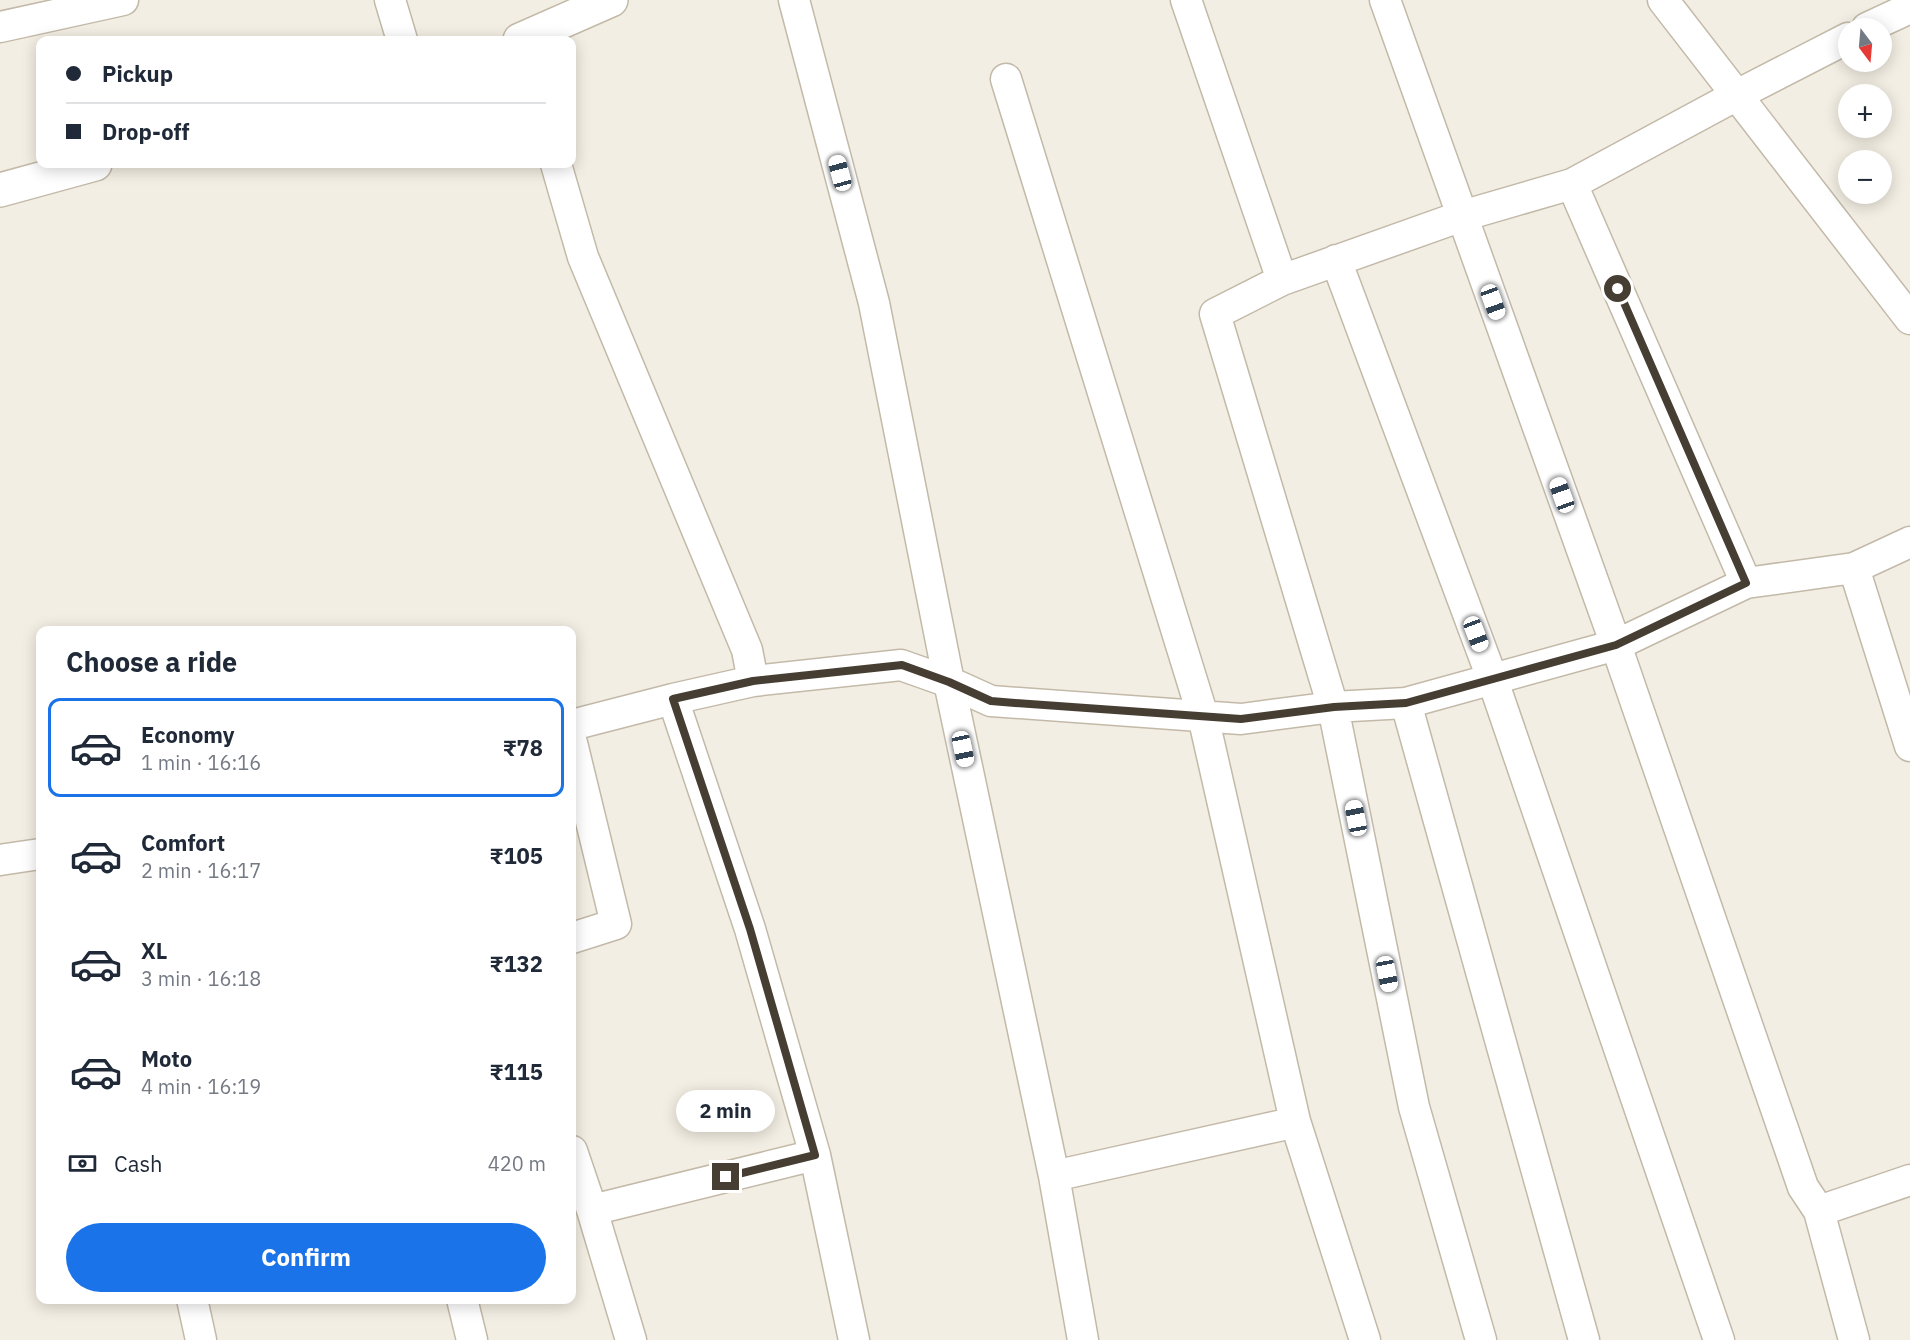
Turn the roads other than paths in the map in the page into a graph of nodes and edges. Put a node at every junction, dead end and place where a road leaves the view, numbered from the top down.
1 (123, 0) edge
2 (390, 0) edge
3 (611, 0) edge
4 (794, 0) edge
5 (1186, 0) edge
6 (1385, 0) edge
7 (1663, 0) edge
8 (1901, 7) edge
9 (1883, 18) edge
10 (0, 27) edge
11 (401, 36) edge
12 (530, 36) edge
13 (1838, 43) edge
14 (1006, 79) dead end
15 (1737, 95) junction
16 (80, 168) edge
17 (557, 168) edge
18 (1572, 184) junction
19 (0, 190) edge
20 (1462, 216) junction
21 (1336, 260) junction
22 (1282, 280) junction
23 (1905, 304) edge
24 (1910, 542) edge
25 (1854, 568) junction
26 (1746, 583) junction
27 (1616, 645) junction
28 (1492, 678) junction
29 (753, 681) junction
30 (949, 682) junction
31 (673, 699) junction
32 (1406, 703) junction
33 (1334, 707) junction
34 (1203, 716) junction
35 (576, 724) edge
36 (1910, 746) edge
37 (576, 760) edge
38 (36, 855) edge
39 (0, 860) edge
40 (576, 937) edge
41 (1283, 1125) dead end
42 (815, 1155) junction
43 (576, 1163) edge
44 (1054, 1176) junction
45 (1910, 1180) edge
46 (592, 1210) junction
47 (1819, 1211) junction
48 (193, 1304) edge
49 (463, 1304) edge
50 (201, 1340) edge
51 (472, 1340) edge
52 (631, 1340) edge
53 (854, 1340) edge
54 (1083, 1340) edge
55 (1365, 1340) edge
56 (1481, 1340) edge
57 (1584, 1340) edge
58 (1719, 1340) edge
59 (1854, 1340) edge

1 - 10 street
2 - 11 street
3 - 12 street
4 - 30 street
5 - 22 street
6 - 20 street
7 - 15 street
8 - 9 street
13 - 15 street
14 - 34 street
15 - 18 street
15 - 23 street
16 - 19 street
17 - 29 street
18 - 20 street
18 - 26 street
20 - 21 street
20 - 27 street
21 - 22 street
21 - 28 street
22 - 33 street
24 - 25 street
25 - 26 street
25 - 36 street
26 - 27 street
27 - 28 street
27 - 47 street
28 - 32 street
28 - 58 street
29 - 30 street
29 - 31 street
30 - 34 street
30 - 44 street
31 - 35 street
31 - 42 street
32 - 33 street
32 - 57 street
33 - 34 street
33 - 56 street
34 - 55 street
37 - 40 street
38 - 39 street
41 - 44 street
42 - 46 street
42 - 53 street
43 - 46 street
44 - 54 street
45 - 47 street
46 - 52 street
47 - 59 street
48 - 50 street
49 - 51 street

